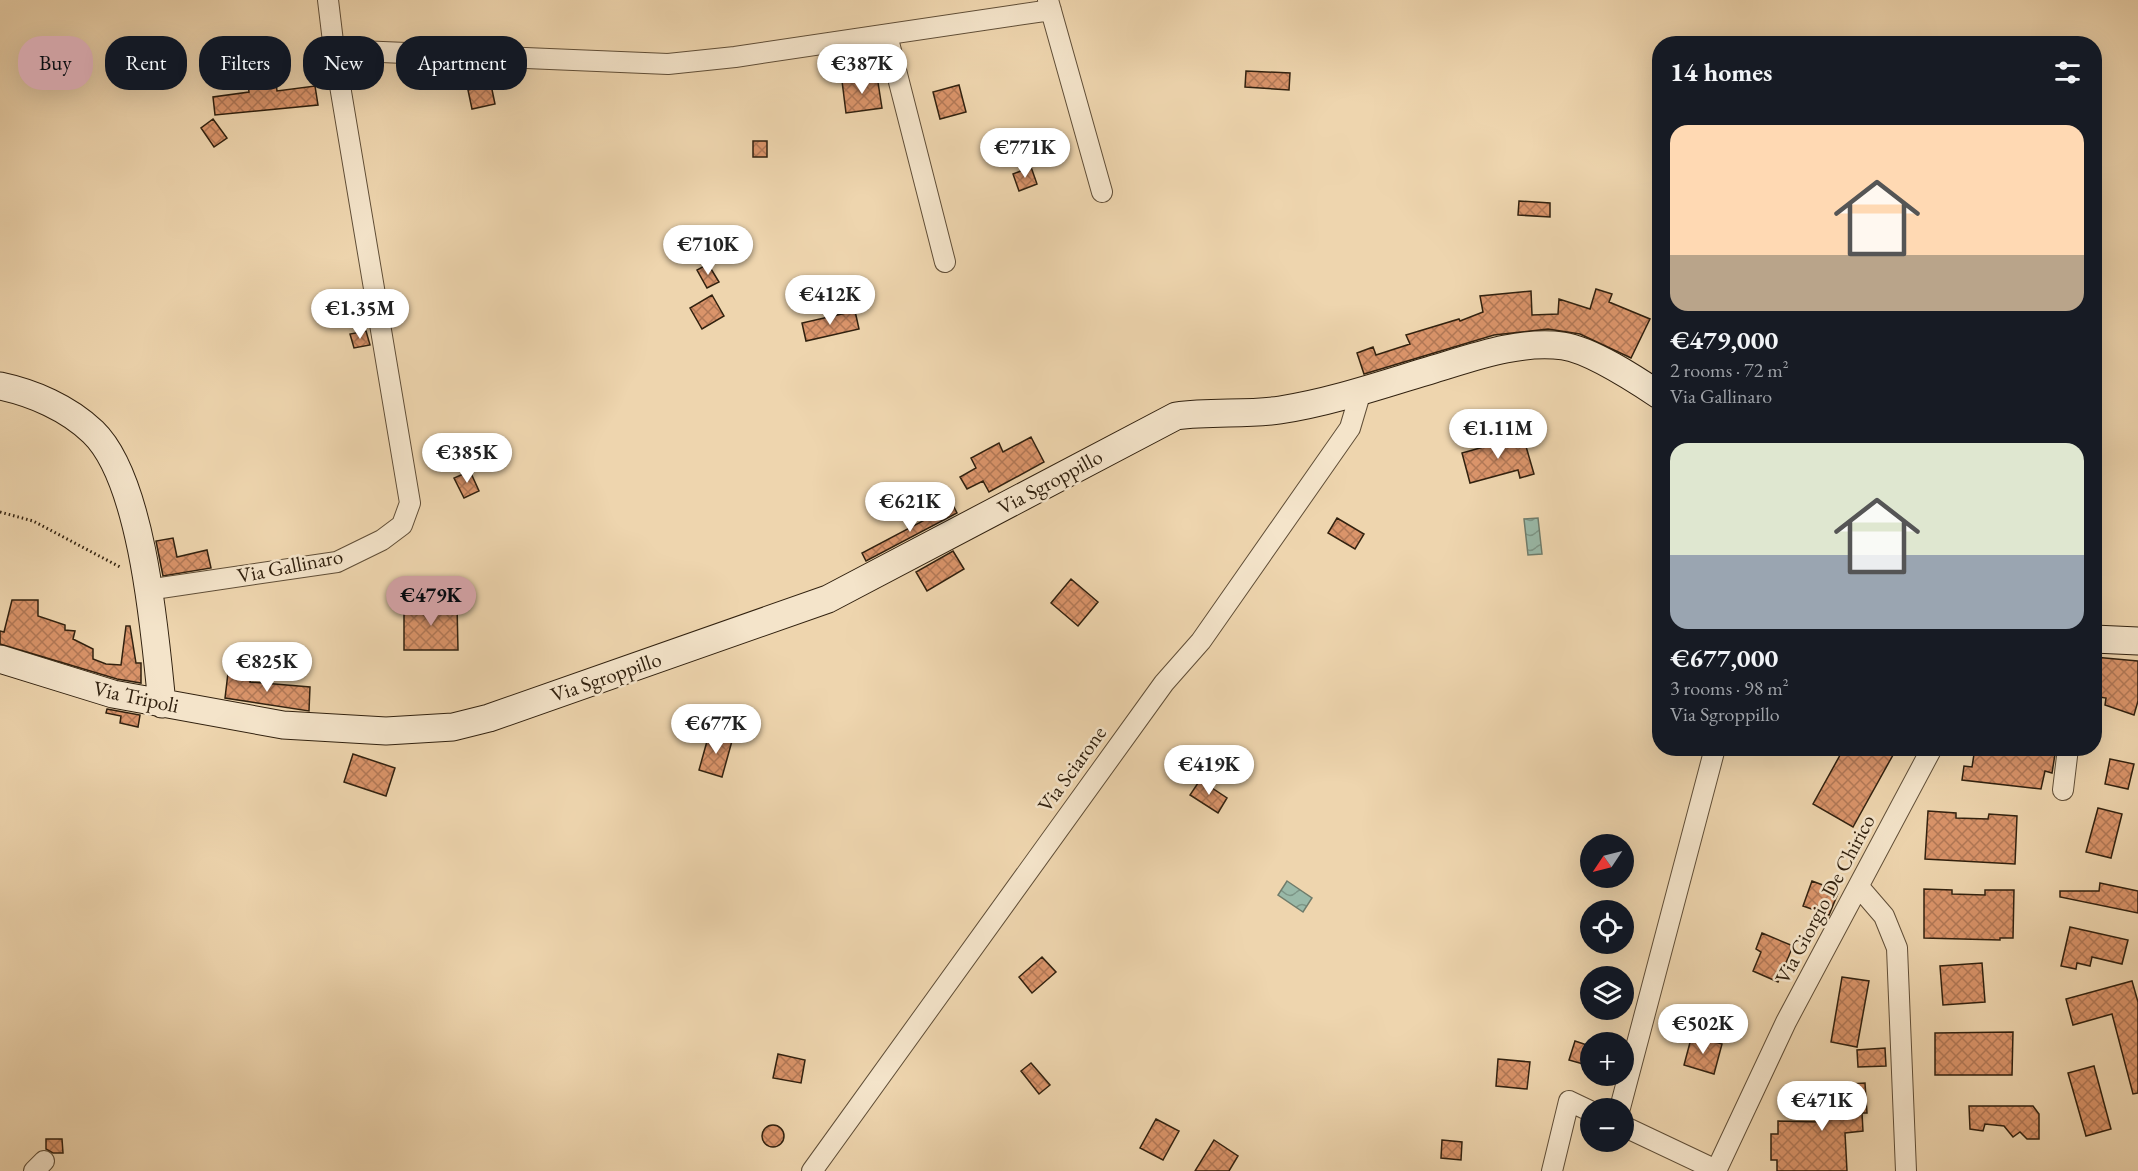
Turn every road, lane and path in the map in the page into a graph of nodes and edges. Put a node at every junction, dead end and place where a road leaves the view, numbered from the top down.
1 (328, 0) edge
2 (1050, 5) edge
3 (887, 35) junction
4 (332, 36) edge
5 (384, 52) edge
6 (341, 90) edge
7 (1102, 192) dead end
8 (945, 262) dead end
9 (0, 386) edge
10 (1652, 390) edge
11 (1361, 391) junction
12 (0, 512) edge
13 (146, 581) junction
14 (2102, 639) edge
15 (2138, 641) edge
16 (0, 659) edge
17 (162, 704) junction
18 (453, 727) joint
19 (1713, 756) edge
20 (1928, 756) edge
21 (2067, 756) edge
22 (2063, 790) dead end
23 (1859, 887) junction
24 (1623, 1098) edge
25 (1580, 1106) edge
26 (1634, 1131) edge
27 (812, 1171) edge
28 (1552, 1171) edge
29 (1716, 1171) edge
30 (1906, 1171) edge

1 - 4 street, Via Gallinaro
2 - 3 street
2 - 7 street
3 - 5 street
3 - 8 street
6 - 13 street, Via Gallinaro
9 - 13 main road
10 - 11 main road, Via Sgroppillo
11 - 18 main road, Via Sgroppillo
11 - 27 street, Via Sciarone
12 - 13 path
13 - 17 main road
14 - 15 main road
16 - 17 main road, Via Tripoli
17 - 18 main road, Via Tripoli
19 - 24 street
20 - 23 street, Via Giorgio De Chirico
21 - 22 street
23 - 29 street, Via Giorgio De Chirico
23 - 30 street
25 - 28 street
26 - 29 street

